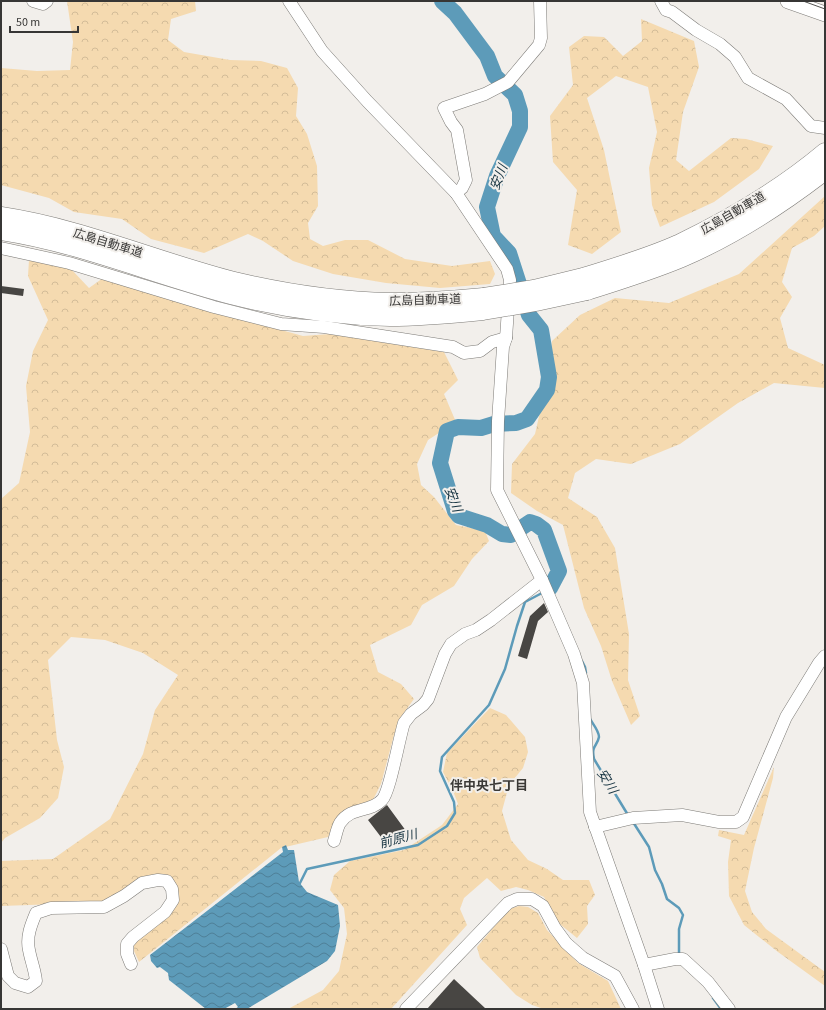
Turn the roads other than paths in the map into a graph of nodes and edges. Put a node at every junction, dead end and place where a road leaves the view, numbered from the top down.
1 (33, 1) edge
2 (47, 1) edge
3 (289, 1) edge
4 (540, 1) edge
5 (661, 1) edge
6 (788, 1) edge
7 (825, 14) edge
8 (825, 128) edge
9 (822, 161) edge
10 (456, 192) junction
11 (1, 216) edge
12 (1, 231) edge
13 (1, 248) edge
14 (483, 304) junction
15 (506, 338) junction
16 (542, 580) junction
17 (825, 656) edge
18 (595, 827) junction
19 (334, 841) dead end
20 (1, 949) edge
21 (131, 964) dead end
22 (644, 965) junction
23 (406, 1009) edge
24 (633, 1009) edge
25 (658, 1009) edge
26 (729, 1009) edge

1 - 2 street
3 - 10 street
4 - 10 street
5 - 8 street
6 - 7 main road
9 - 14 highway, 広島自動車道, bridge
10 - 15 street
11 - 14 highway, 広島自動車道
12 - 14 highway, 広島自動車道
13 - 15 street
15 - 16 street
16 - 18 street
16 - 19 street
17 - 18 street
18 - 22 street
20 - 21 street
22 - 25 street
22 - 26 street
23 - 24 street

